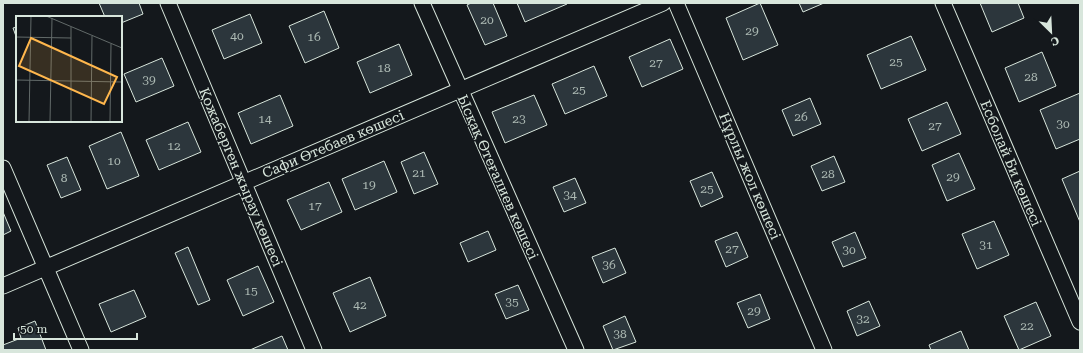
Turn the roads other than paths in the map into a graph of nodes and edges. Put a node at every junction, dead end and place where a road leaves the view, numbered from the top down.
1 (168, 3) edge
2 (422, 3) edge
3 (662, 3) edge
4 (676, 3) edge
5 (943, 3) edge
6 (459, 90) junction
7 (3, 168) edge
8 (244, 182) junction
9 (46, 268) junction
10 (3, 286) edge
11 (1080, 322) edge
12 (81, 350) edge
13 (314, 350) edge
14 (576, 350) edge
15 (824, 350) edge

1 - 8 street, Қожаберген жырау көшесі
2 - 6 street, Ысқақ Өтеғалиев көшесі
3 - 6 street, Сафи Өтебаев көшесі
4 - 15 street, Нұрлы жол көшесі
5 - 11 street, Есболай Би көшесі
6 - 8 street, Сафи Өтебаев көшесі
6 - 14 street, Ысқақ Өтеғалиев көшесі
7 - 9 street
8 - 9 street, Сафи Өтебаев көшесі
8 - 13 street, Қожаберген жырау көшесі
9 - 10 street, Сафи Өтебаев көшесі
9 - 12 street

